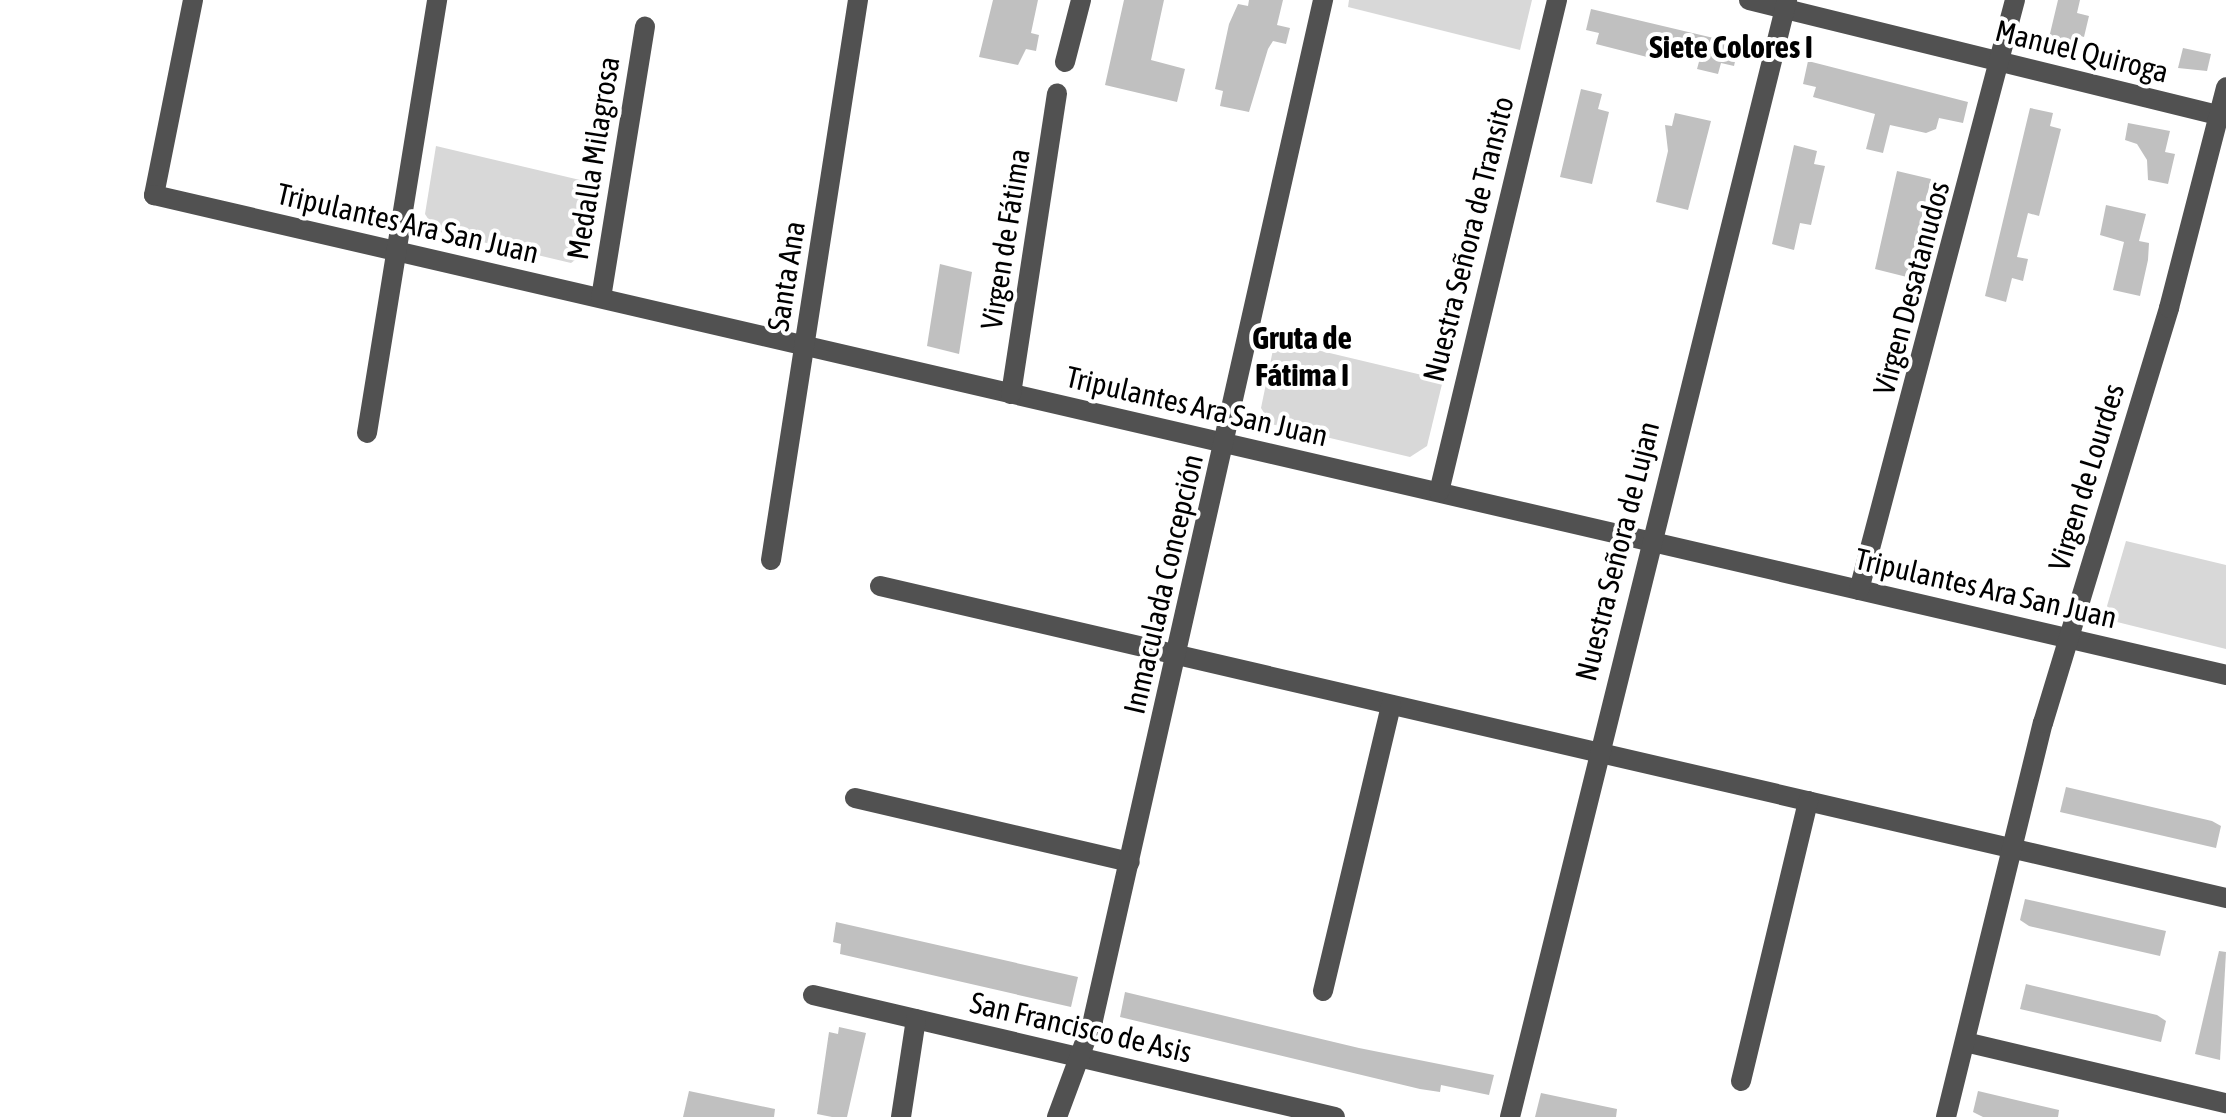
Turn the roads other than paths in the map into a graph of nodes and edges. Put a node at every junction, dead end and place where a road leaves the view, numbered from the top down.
1 (194, 0) edge
2 (437, 0) edge
3 (858, 0) edge
4 (1081, 0) edge
5 (1322, 0) edge
6 (1557, 0) edge
7 (1749, 0) edge
8 (2015, 0) edge
9 (1786, 4) edge
10 (645, 27) dead end
11 (1065, 62) dead end
12 (2000, 62) junction
13 (2226, 87) edge
14 (1058, 93) dead end
15 (2222, 116) edge
16 (397, 251) junction
17 (600, 298) junction
18 (805, 346) junction
19 (1011, 394) junction
20 (367, 433) dead end
21 (1226, 443) junction
22 (1438, 492) junction
23 (1650, 542) junction
24 (771, 560) dead end
25 (880, 586) dead end
26 (1859, 590) junction
27 (2068, 638) junction
28 (1179, 655) junction
29 (2226, 675) edge
30 (1391, 705) junction
31 (1598, 752) junction
32 (855, 798) dead end
33 (1808, 801) junction
34 (2012, 848) junction
35 (1130, 862) junction
36 (2226, 898) edge
37 (1323, 992) dead end
38 (813, 994) dead end
39 (916, 1019) junction
40 (1965, 1042) junction
41 (1078, 1057) junction
42 (1740, 1080) dead end
43 (2226, 1104) edge
44 (1279, 1111) edge
45 (901, 1117) edge
46 (1057, 1117) edge
47 (1335, 1117) edge
48 (1510, 1117) edge
49 (1946, 1117) edge

1 - 16 street, Tripulantes Ara San Juan
2 - 16 street
3 - 18 street, Santa Ana
4 - 11 street
5 - 21 street, Inmaculada Concepción
6 - 22 street, Nuestra Señora de Transito
7 - 9 street, Manuel Quiroga
8 - 12 street, Virgen Desatanudos
9 - 12 street, Manuel Quiroga
9 - 23 street, Nuestra Señora de Lujan
10 - 17 street, Medalla Milagrosa
12 - 15 street, Manuel Quiroga
12 - 26 street, Virgen Desatanudos
13 - 15 street, Virgen de Lourdes
14 - 19 street, Virgen de Fátima
15 - 27 street, Virgen de Lourdes
16 - 17 street, Tripulantes Ara San Juan
16 - 20 street
17 - 18 street, Tripulantes Ara San Juan
18 - 19 street, Tripulantes Ara San Juan
18 - 24 street, Santa Ana
19 - 21 street, Tripulantes Ara San Juan
21 - 22 street, Tripulantes Ara San Juan
21 - 28 street, Inmaculada Concepción
22 - 23 street, Tripulantes Ara San Juan
23 - 26 street, Tripulantes Ara San Juan
23 - 31 street, Nuestra Señora de Lujan
25 - 28 street
26 - 27 street, Tripulantes Ara San Juan
27 - 29 street, Tripulantes Ara San Juan
27 - 34 street, Virgen de Lourdes
28 - 30 street
28 - 35 street, Inmaculada Concepción
30 - 31 street
30 - 37 street
31 - 33 street
31 - 48 street, Nuestra Señora de Lujan
32 - 35 street
33 - 34 street
33 - 42 street
34 - 36 street
34 - 40 street, Virgen de Lourdes
35 - 41 street, Inmaculada Concepción
38 - 39 street, San Francisco de Asis
39 - 41 street, San Francisco de Asis
39 - 45 street
40 - 43 street
40 - 49 street, Virgen de Lourdes
41 - 44 street, San Francisco de Asis
41 - 46 street, Inmaculada Concepción
44 - 47 street, San Francisco de Asis

